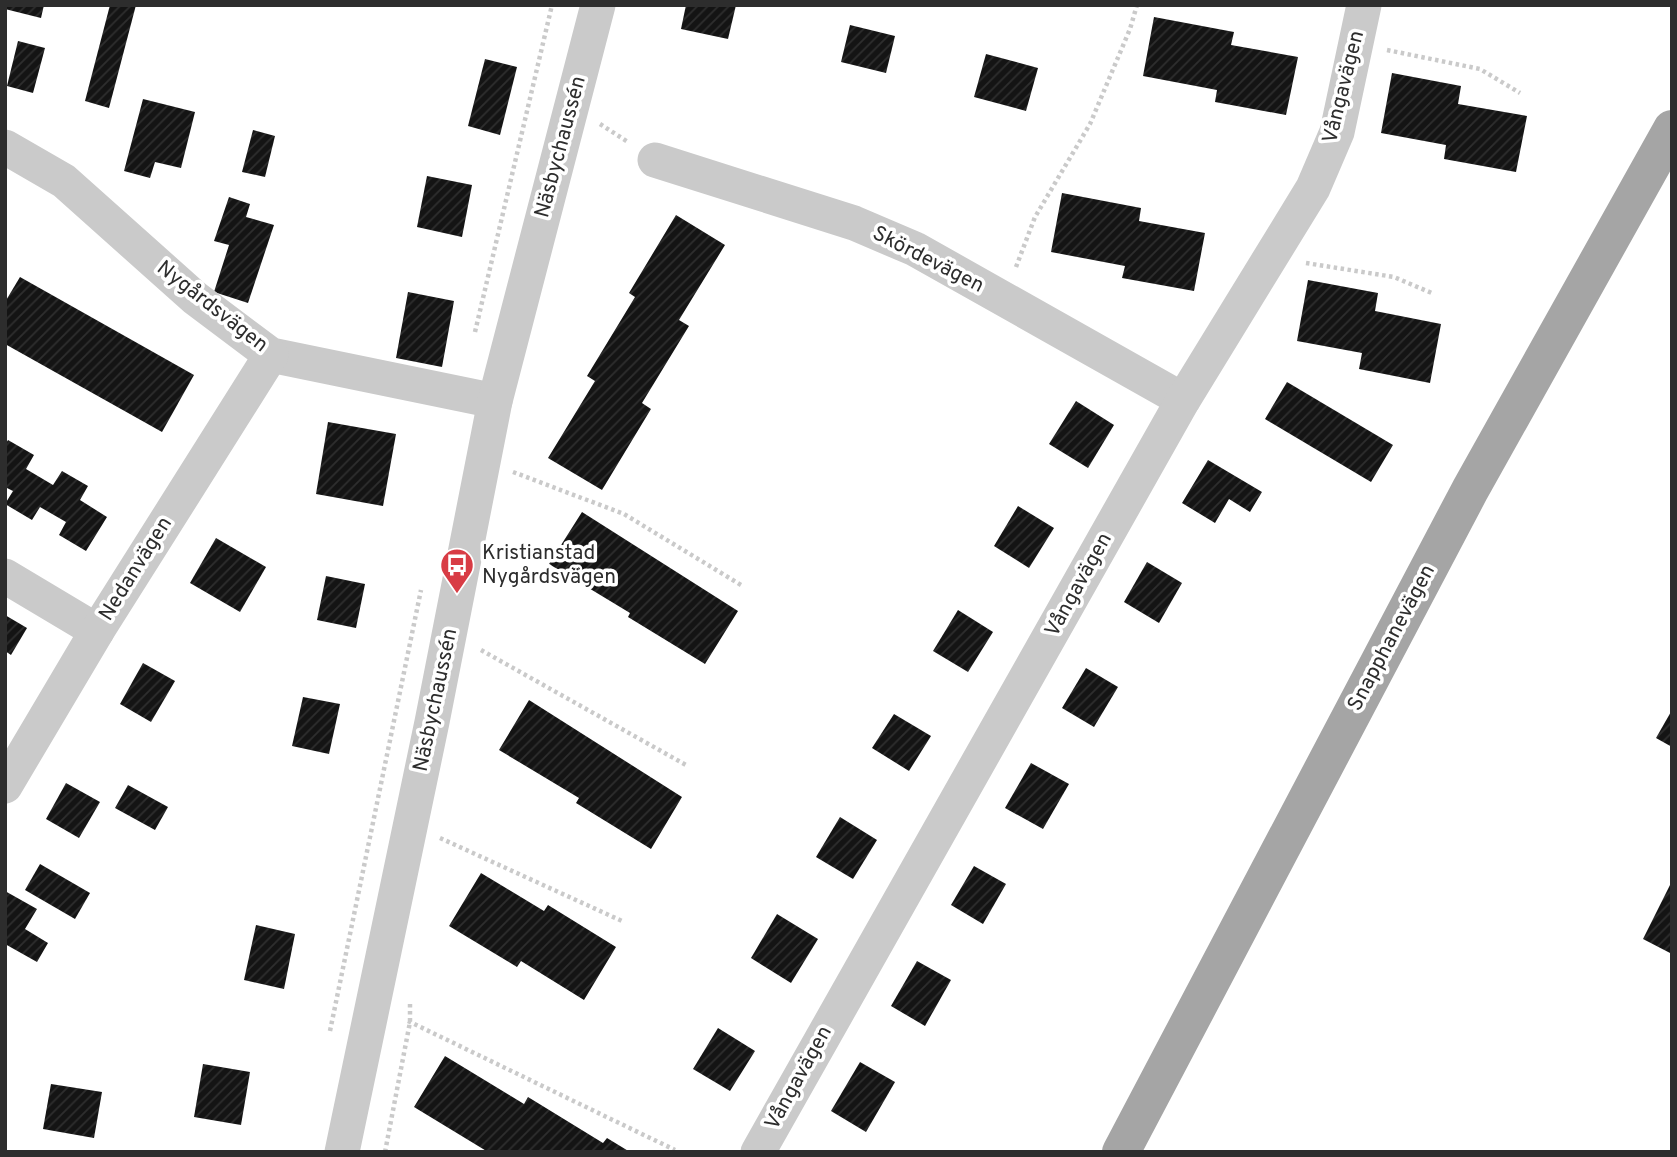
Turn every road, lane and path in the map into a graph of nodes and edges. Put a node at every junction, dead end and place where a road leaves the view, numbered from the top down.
1 (598, 5) edge
2 (1138, 5) edge
3 (1364, 5) edge
4 (1356, 44) junction
5 (1520, 93) dead end
6 (591, 117) dead end
7 (1672, 129) edge
8 (5, 147) edge
9 (655, 160) joint
10 (1270, 258) junction
11 (1434, 294) dead end
12 (1004, 300) junction
13 (271, 355) junction
14 (1183, 400) junction
15 (495, 401) junction
16 (483, 461) junction
17 (5, 576) edge
18 (741, 585) dead end
19 (97, 631) junction
20 (450, 633) junction
21 (686, 765) dead end
22 (5, 786) edge
23 (410, 825) junction
24 (622, 921) dead end
25 (373, 1004) junction
26 (675, 1150) dead end
27 (342, 1152) edge
28 (758, 1152) edge
29 (1121, 1152) edge

1 - 15 street, Näsbychaussén
2 - 12 path
3 - 4 street, Vångavägen
4 - 5 path
4 - 10 street, Vångavägen
6 - 9 path
7 - 29 main road, Snapphanevägen
8 - 13 street, Nygårdsvägen
9 - 12 street, Skördevägen
10 - 11 path
10 - 14 street, Vångavägen
12 - 14 street, Skördevägen
13 - 15 street, Nygårdsvägen
13 - 19 street, Nedanvägen
14 - 28 street, Vångavägen
15 - 16 street, Näsbychaussén
16 - 18 path
16 - 20 street, Näsbychaussén
17 - 19 street
19 - 22 street, Nedanvägen
20 - 21 path
20 - 23 street, Näsbychaussén
23 - 24 path
23 - 25 street, Näsbychaussén
25 - 26 path
25 - 27 street, Näsbychaussén

